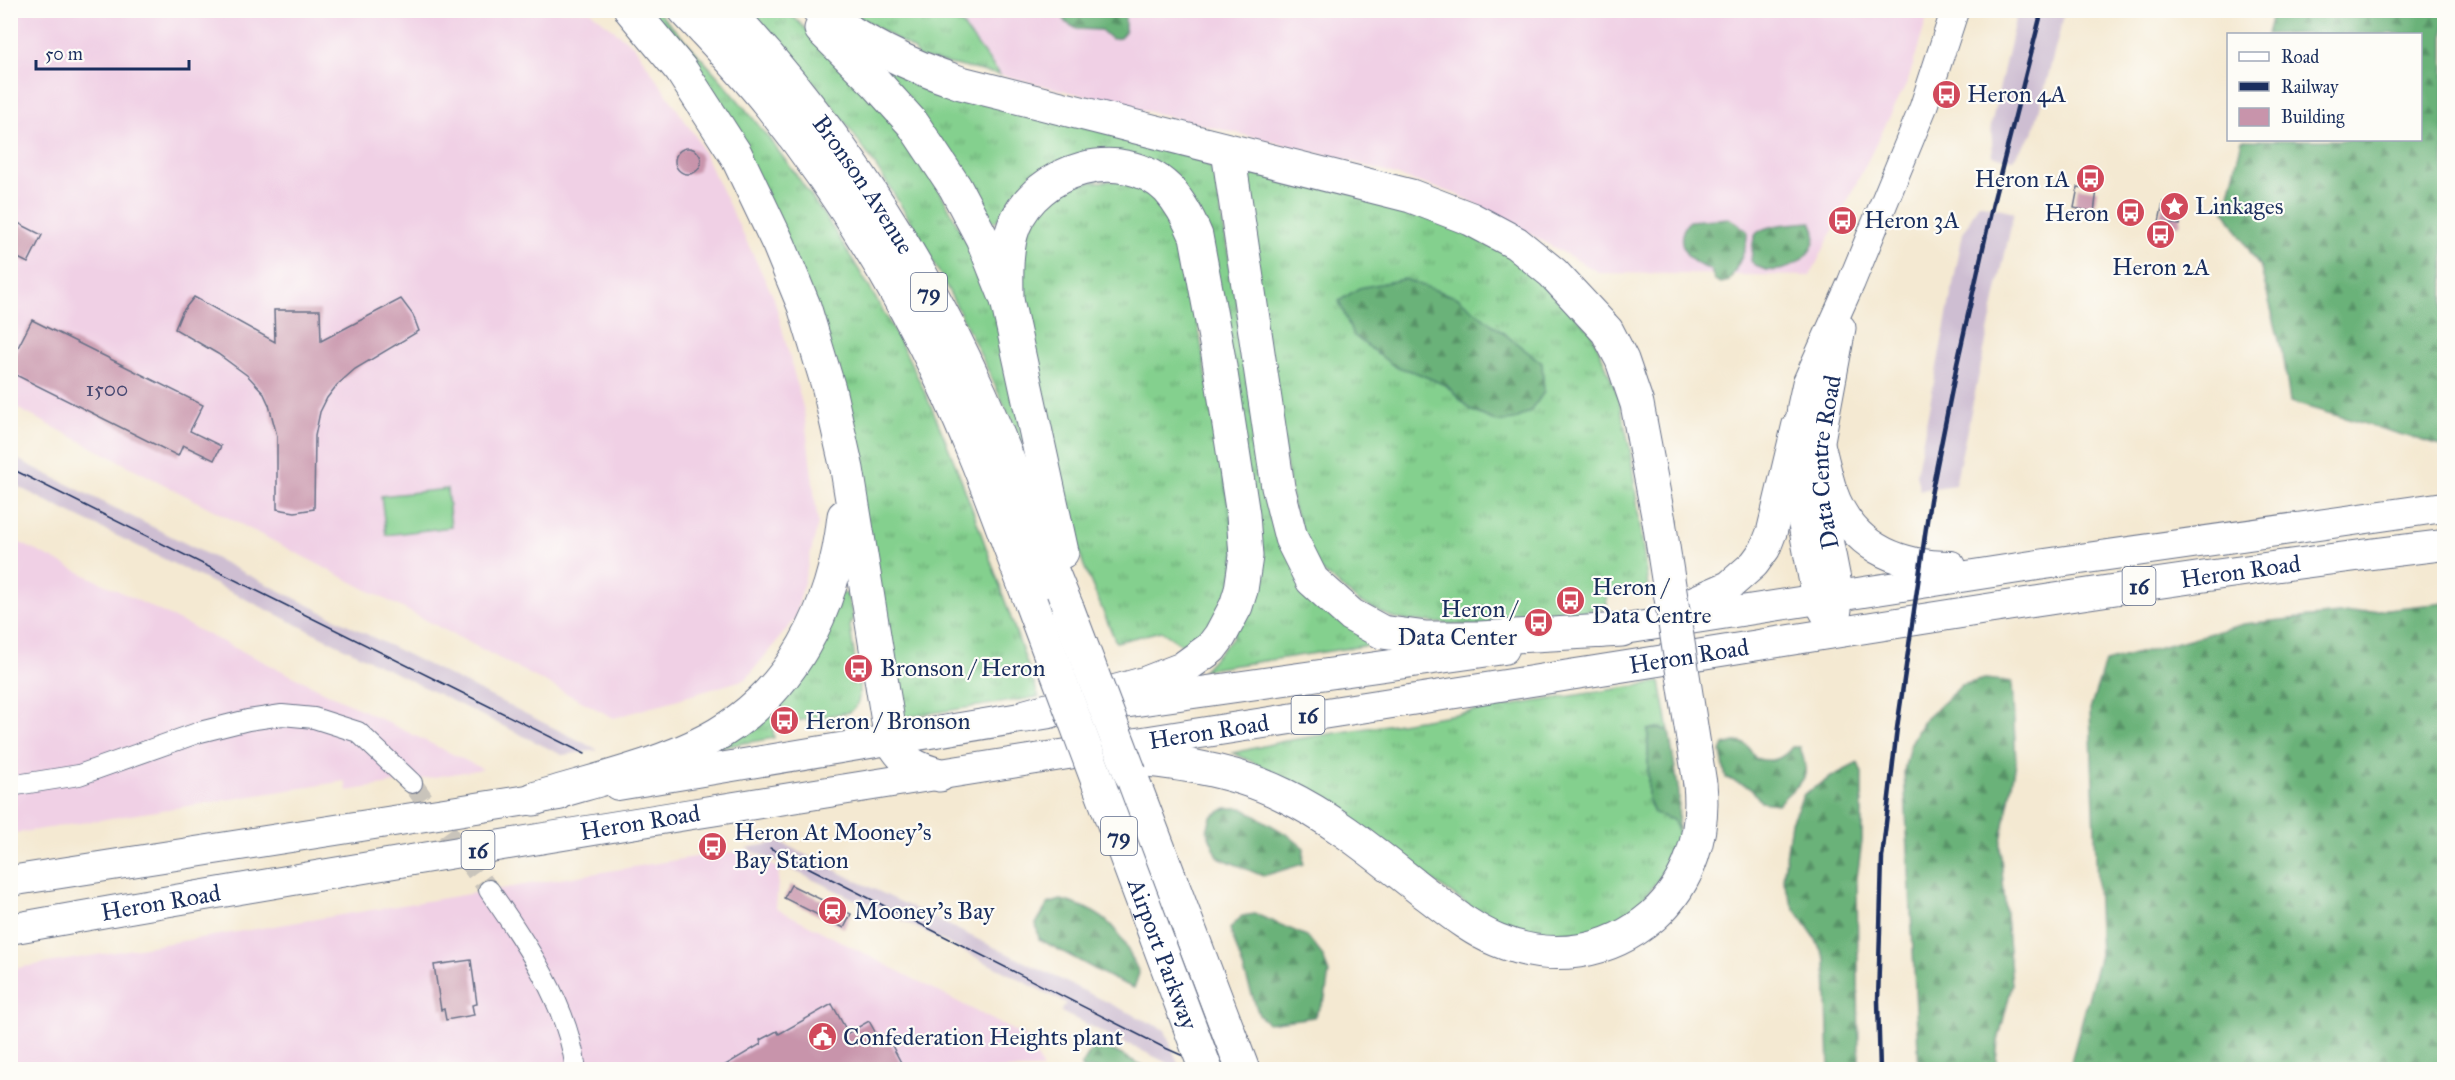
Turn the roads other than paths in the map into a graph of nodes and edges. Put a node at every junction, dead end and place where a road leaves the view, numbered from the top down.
1 (631, 10) edge
2 (685, 10) edge
3 (727, 10) edge
4 (803, 10) edge
5 (819, 10) edge
6 (1955, 10) edge
7 (1228, 151) junction
8 (1851, 283) junction
9 (1007, 300) junction
10 (1797, 426) junction
11 (1820, 446) junction
12 (848, 469) junction
13 (2445, 507) edge
14 (2445, 545) edge
15 (2038, 565) junction
16 (1828, 597) junction
17 (1031, 603) joint
18 (1068, 610) junction
19 (1622, 630) junction
20 (1835, 633) junction
21 (1026, 716) junction
22 (891, 740) junction
23 (1079, 753) junction
24 (940, 775) junction
25 (412, 783) tunnel mouth
26 (10, 786) edge
27 (534, 799) junction
28 (142, 861) junction
29 (10, 881) edge
30 (489, 891) tunnel mouth
31 (10, 897) edge
32 (10, 929) edge
33 (576, 1070) edge
34 (1206, 1070) edge
35 (1243, 1070) edge

1 - 12 highway
2 - 17 highway, Bronson Avenue / 79
3 - 18 highway, Bronson Avenue / 79
4 - 9 highway
5 - 7 highway
6 - 8 main road, Data Centre Road
7 - 19 highway
7 - 23 highway, bridge
8 - 10 main road, Data Centre Road
8 - 11 main road, Data Centre Road
9 - 18 highway
9 - 21 highway
10 - 16 main road, Data Centre Road
10 - 19 main road
11 - 15 main road
11 - 16 main road, Data Centre Road
12 - 22 highway
12 - 27 highway
13 - 15 main road, Heron Road / 16
14 - 20 main road, Heron Road / 16
15 - 16 main road, Heron Road / 16
16 - 19 main road, Heron Road / 16
16 - 20 main road, Data Centre Road
17 - 34 highway, Airport Parkway / 79, bridge
18 - 35 highway, Airport Parkway / 79, bridge
19 - 21 main road, Heron Road / 16
20 - 23 main road, Heron Road / 16
21 - 22 main road, Heron Road / 16
22 - 24 highway
22 - 27 main road, Heron Road / 16
23 - 24 main road, Heron Road / 16
24 - 32 main road, Heron Road / 16
25 - 26 street
27 - 28 main road, Heron Road / 16
28 - 29 main road, Heron Road / 16
28 - 31 main road
30 - 33 street

